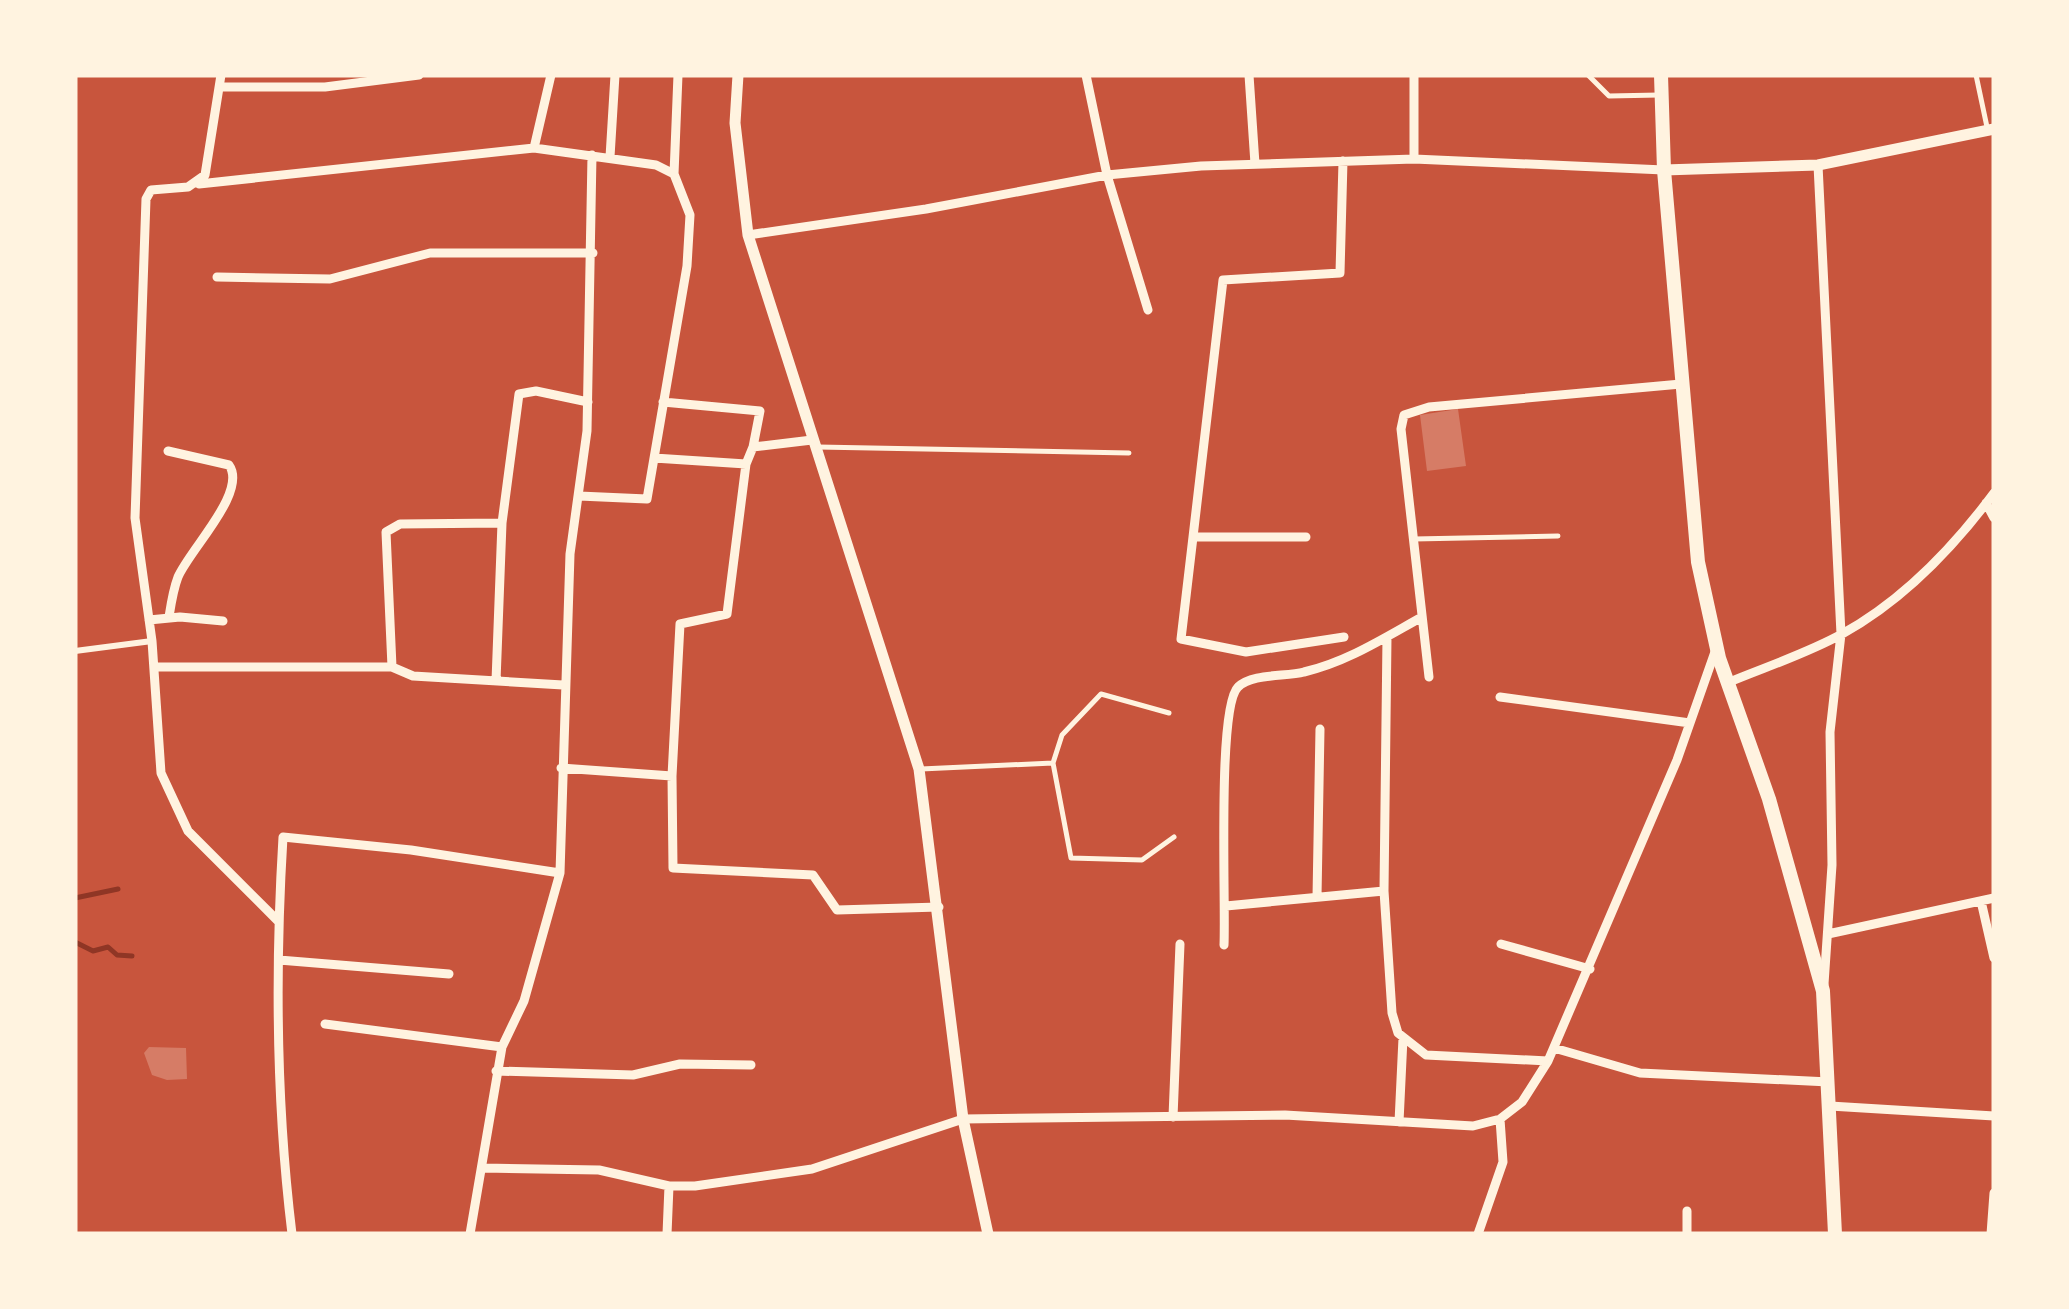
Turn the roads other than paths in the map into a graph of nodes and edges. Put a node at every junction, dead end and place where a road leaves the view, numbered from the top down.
1 (221, 75) edge
2 (324, 75) edge
3 (420, 75) edge
4 (550, 75) edge
5 (615, 75) edge
6 (678, 75) edge
7 (738, 75) edge
8 (1086, 75) edge
9 (1249, 75) edge
10 (1414, 75) edge
11 (1588, 75) edge
12 (1661, 75) edge
13 (1976, 75) edge
14 (324, 87) junction
15 (220, 88) junction
16 (1659, 95) junction
17 (1991, 130) edge
18 (534, 148) junction
19 (592, 154) junction
20 (610, 158) junction
21 (1414, 160) junction
22 (1343, 161) junction
23 (1255, 164) junction
24 (1818, 166) junction
25 (1664, 170) junction
26 (674, 174) junction
27 (1107, 175) junction
28 (199, 184) junction
29 (748, 235) junction
30 (592, 253) junction
31 (217, 277) dead end
32 (1148, 310) dead end
33 (1681, 384) junction
34 (588, 402) junction
35 (663, 402) junction
36 (813, 443) junction
37 (753, 447) junction
38 (168, 451) dead end
39 (1129, 452) dead end
40 (654, 458) junction
41 (746, 464) junction
42 (1994, 493) edge
43 (579, 496) junction
44 (1986, 503) junction
45 (1994, 518) edge
46 (502, 524) junction
47 (1558, 536) dead end
48 (1192, 537) junction
49 (1306, 537) dead end
50 (1414, 539) junction
51 (169, 617) junction
52 (1422, 617) junction
53 (149, 620) junction
54 (223, 620) dead end
55 (1841, 634) junction
56 (1344, 637) dead end
57 (1386, 637) junction
58 (152, 641) junction
59 (1716, 647) junction
60 (75, 651) edge
61 (155, 667) junction
62 (392, 667) junction
63 (1429, 678) dead end
64 (496, 681) junction
65 (1728, 683) junction
66 (564, 685) junction
67 (1500, 697) dead end
68 (1169, 713) dead end
69 (1690, 723) junction
70 (1320, 729) dead end
71 (1053, 763) junction
72 (561, 768) junction
73 (919, 769) junction
74 (672, 776) junction
75 (1174, 837) dead end
76 (560, 873) junction
77 (1384, 890) junction
78 (1317, 897) junction
79 (1994, 898) edge
80 (1982, 901) junction
81 (1226, 906) junction
82 (939, 907) junction
83 (278, 921) junction
84 (1828, 934) junction
85 (1180, 944) dead end
86 (1501, 944) dead end
87 (1224, 945) dead end
88 (1994, 958) edge
89 (279, 960) junction
90 (1590, 969) junction
91 (449, 974) dead end
92 (1823, 991) junction
93 (325, 1024) dead end
94 (1402, 1038) junction
95 (502, 1047) junction
96 (1554, 1048) junction
97 (1548, 1061) junction
98 (751, 1064) dead end
99 (496, 1070) junction
100 (1829, 1082) junction
101 (1830, 1106) junction
102 (1994, 1116) edge
103 (1173, 1117) junction
104 (962, 1119) junction
105 (1500, 1119) junction
106 (1399, 1122) junction
107 (483, 1168) junction
108 (670, 1186) junction
109 (1994, 1193) edge
110 (1687, 1211) dead end
111 (292, 1234) edge
112 (470, 1234) edge
113 (667, 1234) edge
114 (988, 1234) edge
115 (1478, 1234) edge
116 (1687, 1234) edge
117 (1835, 1234) edge
118 (1991, 1234) edge

1 - 15 street
2 - 14 street
3 - 14 street
4 - 18 street
5 - 20 street
6 - 26 street
7 - 29 street
8 - 27 street
9 - 23 street
10 - 21 street
11 - 16 lane
12 - 16 main road
13 - 17 lane
14 - 15 street
15 - 28 street
16 - 25 main road
17 - 24 street
18 - 19 street
18 - 28 street
19 - 20 street
19 - 30 street
20 - 26 street
21 - 22 street
21 - 25 street
22 - 23 street
22 - 48 street
23 - 27 street
24 - 25 street
24 - 55 street
25 - 33 main road
26 - 35 street
27 - 29 street
27 - 32 street
28 - 53 street
29 - 36 street
30 - 31 street
30 - 34 street
33 - 50 street
33 - 59 main road
34 - 43 street
34 - 46 street
35 - 37 street
35 - 40 street
36 - 37 street
36 - 39 lane
36 - 73 street
37 - 41 street
38 - 51 street
40 - 41 street
40 - 43 street
41 - 74 street
42 - 44 street
43 - 66 street
44 - 45 street
44 - 55 street
46 - 62 street
46 - 64 street
47 - 50 lane
48 - 49 street
48 - 56 street
50 - 52 street
51 - 53 street
51 - 54 street
52 - 57 street
52 - 63 street
53 - 58 street
55 - 65 street
55 - 84 street
57 - 77 street
57 - 81 street
58 - 60 street
58 - 61 street
59 - 65 main road
59 - 69 street
61 - 62 street
61 - 83 street
62 - 64 street
64 - 66 street
65 - 92 main road
66 - 72 street
67 - 69 street
68 - 71 lane
69 - 90 street
70 - 78 street
71 - 73 lane
71 - 75 lane
72 - 74 street
72 - 76 street
73 - 82 street
74 - 82 street
76 - 83 street
76 - 95 street
77 - 78 street
77 - 94 street
78 - 81 street
79 - 80 street
80 - 84 street
80 - 88 street
81 - 87 street
82 - 104 street
83 - 89 street
84 - 92 street
85 - 103 street
86 - 90 street
89 - 91 street
89 - 111 street
90 - 96 street
92 - 100 main road
93 - 95 street
94 - 97 street
94 - 106 street
95 - 99 street
96 - 97 street
96 - 100 street
97 - 105 street
98 - 99 street
99 - 107 street
100 - 101 main road
101 - 102 street
101 - 117 main road
103 - 104 street
103 - 106 street
104 - 108 street
104 - 114 street
105 - 106 street
105 - 115 street
107 - 108 street
107 - 112 street
108 - 113 street
109 - 118 street
110 - 116 street

